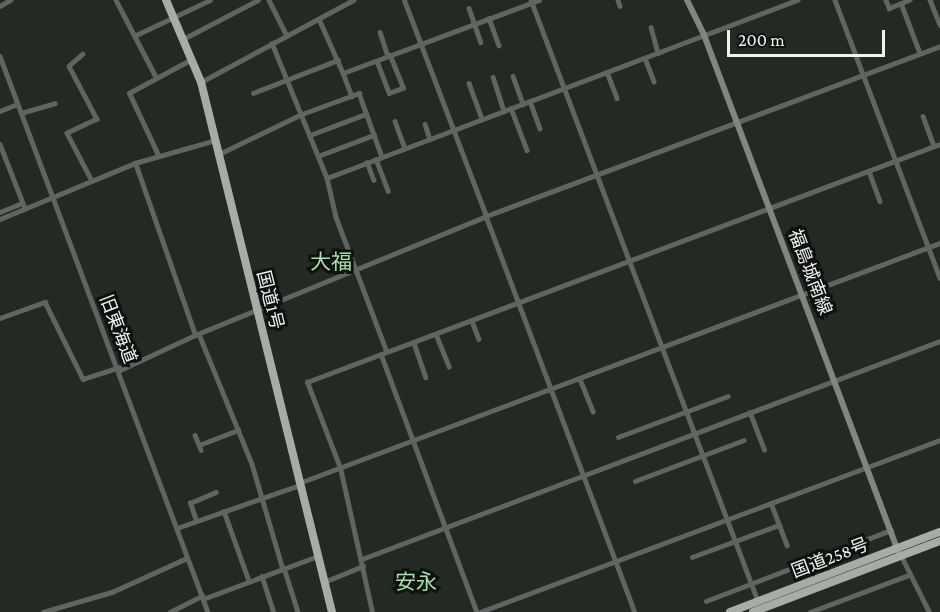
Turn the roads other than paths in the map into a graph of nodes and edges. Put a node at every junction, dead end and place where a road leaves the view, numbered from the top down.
1 (10, 0) edge
2 (116, 0) edge
3 (166, 0) edge
4 (210, 0) edge
5 (258, 0) edge
6 (269, 0) edge
7 (353, 0) edge
8 (404, 0) edge
9 (513, 0) edge
10 (539, 0) edge
11 (618, 0) edge
12 (687, 0) edge
13 (797, 0) edge
14 (835, 0) edge
15 (886, 0) edge
16 (909, 0) edge
17 (930, 0) edge
18 (532, 1) edge
19 (901, 3) junction
20 (0, 6) edge
21 (620, 6) dead end
22 (469, 8) dead end
23 (514, 9) junction
24 (175, 17) junction
25 (489, 18) junction
26 (319, 19) junction
27 (474, 24) junction
28 (940, 25) edge
29 (651, 27) dead end
30 (380, 32) dead end
31 (704, 35) junction
32 (134, 36) junction
33 (287, 36) junction
34 (184, 38) junction
35 (481, 42) dead end
36 (273, 43) junction
37 (421, 44) junction
38 (499, 45) dead end
39 (940, 46) edge
40 (658, 53) junction
41 (920, 53) junction
42 (83, 54) dead end
43 (0, 56) edge
44 (389, 56) junction
45 (645, 58) junction
46 (192, 59) junction
47 (338, 60) junction
48 (377, 61) junction
49 (607, 72) junction
50 (343, 73) junction
51 (864, 75) junction
52 (513, 76) dead end
53 (156, 77) junction
54 (493, 77) dead end
55 (288, 79) junction
56 (654, 81) dead end
57 (201, 82) junction
58 (469, 83) dead end
59 (565, 88) junction
60 (253, 93) dead end
61 (352, 96) junction
62 (617, 98) dead end
63 (530, 101) junction
64 (54, 103) dead end
65 (17, 104) junction
66 (523, 104) junction
67 (511, 108) junction
68 (0, 111) edge
69 (504, 111) junction
70 (21, 113) junction
71 (302, 114) junction
72 (366, 114) junction
73 (923, 116) dead end
74 (482, 119) junction
75 (395, 121) dead end
76 (737, 122) junction
77 (425, 124) dead end
78 (540, 128) dead end
79 (454, 130) junction
80 (310, 135) junction
81 (374, 135) junction
82 (430, 139) junction
83 (216, 140) junction
84 (0, 144) edge
85 (940, 144) edge
86 (934, 146) junction
87 (405, 148) junction
88 (527, 150) dead end
89 (219, 154) junction
90 (158, 155) junction
91 (318, 156) junction
92 (379, 158) junction
93 (3, 159) edge
94 (896, 160) junction
95 (367, 162) junction
96 (135, 163) junction
97 (869, 171) junction
98 (597, 175) junction
99 (327, 178) junction
100 (91, 179) junction
101 (374, 180) dead end
102 (388, 191) dead end
103 (53, 198) junction
104 (880, 201) dead end
105 (23, 206) junction
106 (770, 209) junction
107 (0, 212) edge
108 (486, 216) junction
109 (0, 219) edge
110 (940, 243) edge
111 (928, 248) junction
112 (630, 261) junction
113 (356, 267) junction
114 (940, 278) edge
115 (803, 295) junction
116 (518, 304) junction
117 (0, 311) edge
118 (257, 311) junction
119 (1, 318) edge
120 (472, 321) junction
121 (197, 334) junction
122 (436, 334) junction
123 (479, 339) dead end
124 (940, 341) edge
125 (414, 343) junction
126 (663, 348) junction
127 (387, 352) junction
128 (381, 354) junction
129 (449, 367) dead end
130 (119, 368) junction
131 (426, 377) dead end
132 (580, 379) junction
133 (835, 381) junction
134 (551, 389) junction
135 (728, 396) dead end
136 (592, 412) dead end
137 (687, 412) junction
138 (750, 412) junction
139 (238, 430) junction
140 (695, 433) junction
141 (195, 435) dead end
142 (618, 437) dead end
143 (744, 440) dead end
144 (940, 440) edge
145 (412, 442) junction
146 (764, 449) dead end
147 (703, 456) junction
148 (867, 467) junction
149 (340, 468) junction
150 (584, 476) junction
151 (635, 481) dead end
152 (300, 484) junction
153 (216, 492) dead end
154 (263, 498) junction
155 (771, 503) junction
156 (224, 511) junction
157 (728, 519) junction
158 (196, 521) junction
159 (779, 525) junction
160 (177, 528) junction
161 (445, 528) junction
162 (891, 530) junction
163 (940, 532) edge
164 (940, 541) edge
165 (736, 542) junction
166 (787, 545) dead end
167 (897, 548) junction
168 (318, 556) junction
169 (901, 556) junction
170 (692, 557) dead end
171 (187, 558) junction
172 (362, 559) junction
173 (616, 561) junction
174 (363, 566) junction
175 (284, 568) junction
176 (909, 575) junction
177 (261, 576) junction
178 (249, 581) junction
179 (324, 582) junction
180 (752, 583) junction
181 (203, 598) junction
182 (706, 600) dead end
183 (761, 607) edge
184 (47, 612) edge
185 (170, 612) edge
186 (208, 612) edge
187 (274, 612) edge
188 (298, 612) edge
189 (332, 612) edge
190 (372, 612) edge
191 (479, 612) edge
192 (635, 612) edge
193 (730, 612) edge
194 (753, 612) edge
195 (810, 612) edge
196 (929, 612) edge

1 - 20 street
2 - 32 street
3 - 24 highway, 国道1号
4 - 24 street
5 - 34 street
6 - 33 street
7 - 26 street
8 - 37 street
9 - 23 street
10 - 18 street
11 - 21 street
12 - 31 main road, 福島城南線
13 - 31 street
14 - 51 street
15 - 19 street
16 - 19 street
17 - 28 street
18 - 23 street
18 - 59 street
19 - 41 street
22 - 27 street
23 - 25 street
24 - 32 street
24 - 34 highway, 国道1号
25 - 27 street
25 - 38 street
26 - 33 street
26 - 47 street
27 - 35 street
27 - 37 street
29 - 40 street
30 - 44 street
31 - 40 street
31 - 76 main road, 福島城南線
32 - 53 street
33 - 36 street
34 - 46 highway, 国道1号
36 - 55 street
36 - 57 street
37 - 44 street
37 - 79 street
39 - 41 street
40 - 45 street
41 - 51 street
42 - 100 street
43 - 65 street, 旧東海道
44 - 48 street
44 - 48 street
45 - 49 street
45 - 56 street
46 - 53 street
46 - 57 highway, 国道1号
47 - 50 street
47 - 55 street
48 - 50 street
49 - 59 street
49 - 62 street
50 - 61 street
51 - 76 street
51 - 94 street
52 - 66 street
53 - 90 street
54 - 69 street
55 - 60 street
55 - 71 street
57 - 83 highway, 国道1号
58 - 74 street
59 - 63 street
59 - 98 street
61 - 71 street
61 - 72 street
63 - 66 street
63 - 78 street
64 - 70 street
65 - 68 street
65 - 70 street, 旧東海道
66 - 67 street
67 - 69 street
67 - 88 street
69 - 74 street
70 - 103 street, 旧東海道
71 - 80 street
71 - 89 street
72 - 80 street
72 - 81 street
73 - 86 street
74 - 79 street
75 - 87 street
76 - 98 street
76 - 106 main road, 福島城南線
77 - 82 street
79 - 82 street
79 - 108 street
80 - 91 street
81 - 91 street
81 - 92 street
82 - 87 street
83 - 89 highway, 国道1号
83 - 90 street
84 - 93 street
85 - 86 street
86 - 94 street
87 - 92 street
89 - 118 highway, 国道1号
90 - 96 street
91 - 99 street
92 - 95 street
92 - 102 street
93 - 105 street
94 - 97 street
94 - 111 street
95 - 99 street
95 - 101 street
96 - 100 street
96 - 121 street
97 - 104 street
97 - 106 street
98 - 108 street
98 - 112 street
99 - 113 street
100 - 103 street
103 - 105 street
103 - 130 street, 旧東海道
105 - 107 street
105 - 109 street
106 - 112 street
106 - 115 main road, 福島城南線
108 - 113 street
108 - 116 street
110 - 111 street
111 - 114 street
111 - 115 street
112 - 116 street
112 - 126 street
113 - 118 street
113 - 127 street
115 - 126 street
115 - 133 main road, 福島城南線
116 - 120 street
116 - 134 street
117 - 119 street
118 - 121 street
118 - 152 highway, 国道1号
119 - 130 street
120 - 122 street
120 - 123 street
121 - 130 street
121 - 139 street
122 - 125 street
122 - 129 street
124 - 133 street
125 - 127 street
125 - 131 street
126 - 132 street
126 - 137 street
127 - 128 street
128 - 145 street
128 - 149 street
130 - 160 street, 旧東海道
132 - 134 street
132 - 136 street
133 - 138 street
133 - 148 main road, 福島城南線
134 - 145 street
134 - 150 street
135 - 137 street
137 - 140 street
137 - 142 street
138 - 140 street
138 - 146 street
139 - 141 street
139 - 154 street
140 - 147 street
140 - 150 street
143 - 147 street
144 - 148 street
145 - 149 street
145 - 161 street
147 - 151 street
147 - 157 street
148 - 155 street
148 - 162 main road, 福島城南線
149 - 152 street
149 - 172 street
150 - 161 street
150 - 173 street
152 - 154 street
152 - 168 highway, 国道1号
153 - 158 street
154 - 156 street
154 - 175 street
155 - 157 street
155 - 159 street
156 - 158 street
156 - 178 street
157 - 165 street
157 - 173 street
158 - 160 street
159 - 165 street
159 - 166 street
160 - 171 street, 旧東海道
161 - 172 street
161 - 191 street
162 - 167 main road, 福島城南線
162 - 180 street
163 - 167 highway, 国道258号
164 - 169 highway, 国道258号
165 - 170 street
165 - 180 street
167 - 169 main road, 福島城南線
167 - 183 highway, 国道258号
168 - 175 street
168 - 179 highway, 国道1号
169 - 176 street
169 - 183 highway, 国道258号
171 - 181 street, 旧東海道
171 - 184 street
172 - 174 street
173 - 191 street
173 - 192 street
174 - 179 street
174 - 190 street
175 - 177 street
175 - 188 street
176 - 195 street
176 - 196 street
177 - 178 street
177 - 187 street
178 - 181 street
179 - 189 highway, 国道1号
180 - 182 street
180 - 183 street
181 - 185 street
181 - 186 street, 旧東海道
183 - 193 highway, 国道258号
183 - 194 highway, 国道258号

